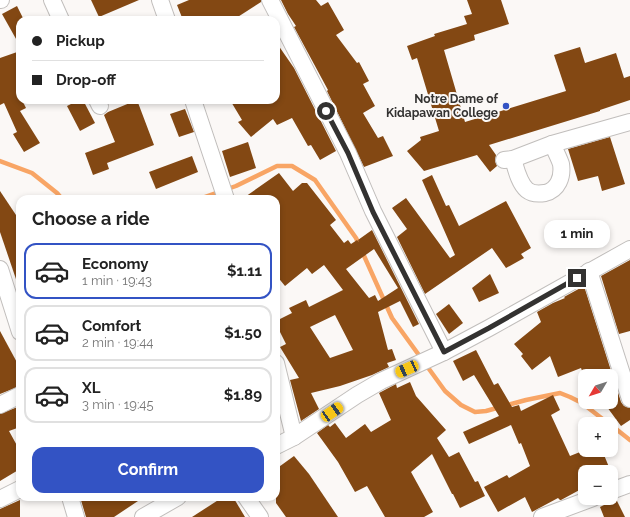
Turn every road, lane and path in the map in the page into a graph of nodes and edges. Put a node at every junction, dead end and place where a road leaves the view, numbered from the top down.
1 (52, 0) edge
2 (160, 0) edge
3 (270, 0) edge
4 (59, 16) edge
5 (166, 16) edge
6 (278, 16) edge
7 (280, 20) edge
8 (194, 104) edge
9 (630, 122) edge
10 (552, 144) junction
11 (224, 195) edge
12 (630, 249) edge
13 (0, 269) edge
14 (590, 270) junction
15 (5, 305) edge
16 (16, 325) edge
17 (438, 354) junction
18 (280, 379) edge
19 (16, 397) edge
20 (630, 399) edge
21 (0, 405) edge
22 (294, 437) junction
23 (280, 444) edge
24 (630, 484) edge
25 (618, 488) edge
26 (16, 491) edge
27 (0, 499) edge
28 (71, 501) edge
29 (169, 501) edge
30 (249, 501) edge
31 (578, 504) edge
32 (76, 517) edge
33 (143, 517) edge
34 (260, 517) edge
35 (542, 517) edge

1 - 4 street
2 - 5 street
3 - 6 street
7 - 17 street
8 - 11 street
9 - 10 street
10 - 10 street
12 - 14 street
13 - 15 street
14 - 17 street
14 - 20 street
15 - 16 street
17 - 22 street
18 - 22 street
19 - 21 street
22 - 23 street
24 - 25 street
26 - 27 street
28 - 32 street
29 - 33 street
30 - 34 street
31 - 35 street

